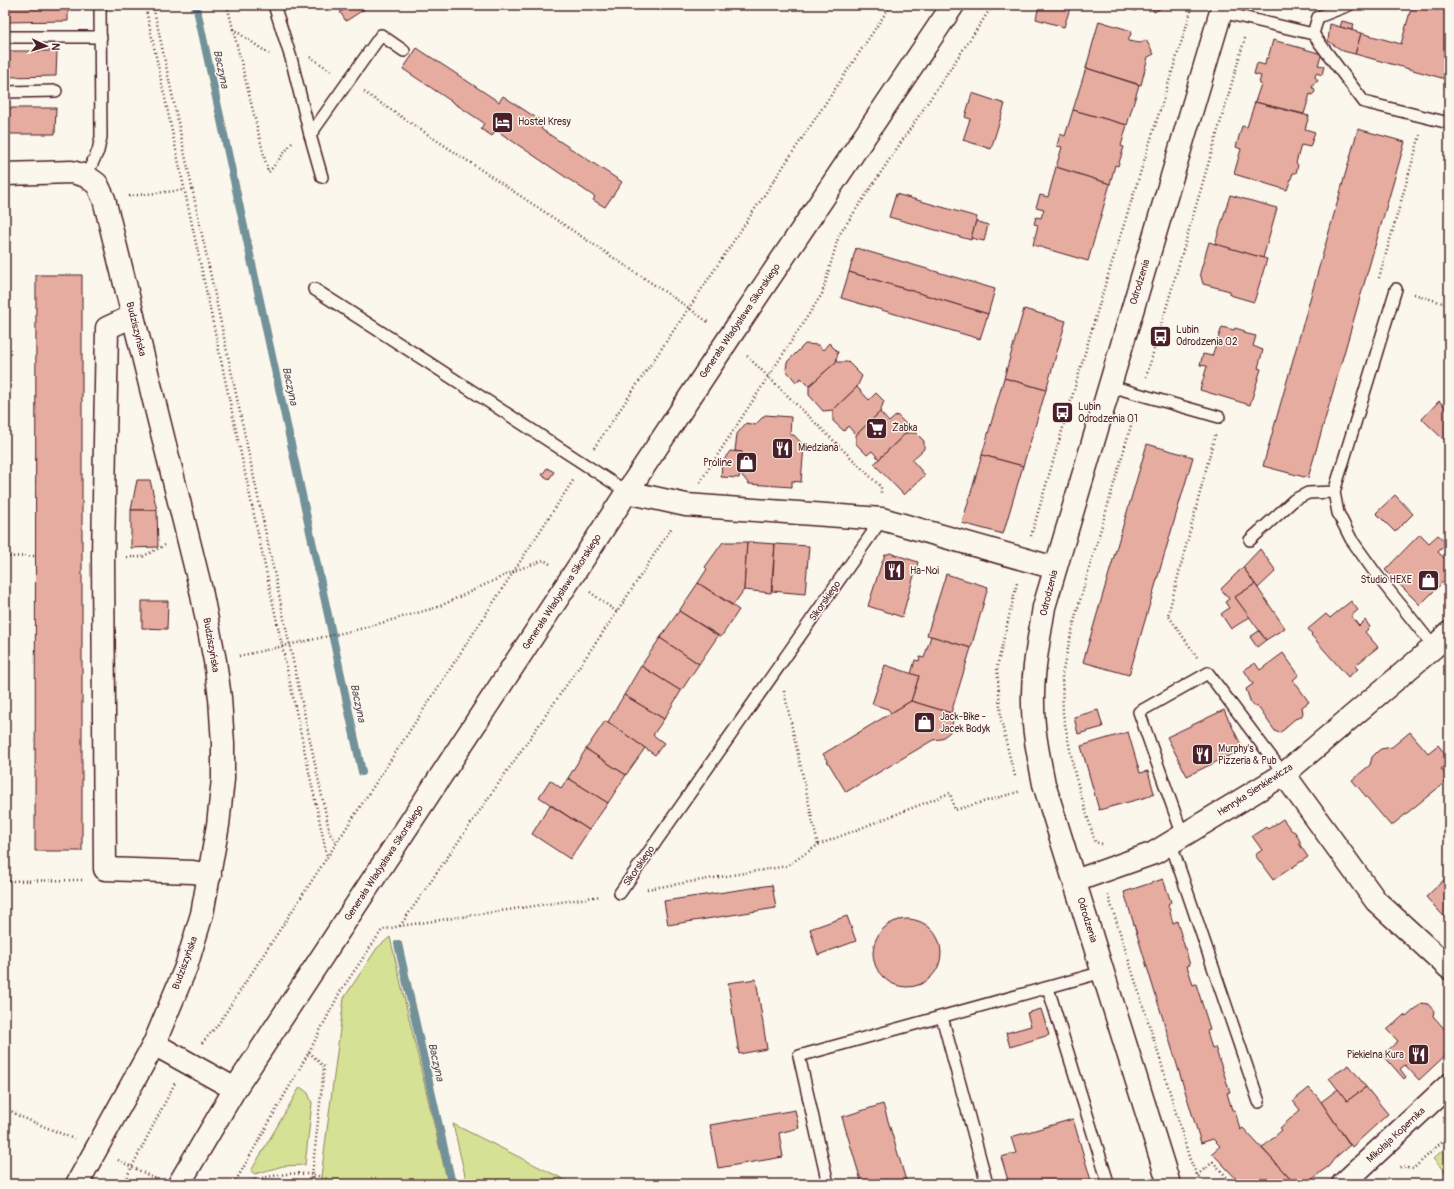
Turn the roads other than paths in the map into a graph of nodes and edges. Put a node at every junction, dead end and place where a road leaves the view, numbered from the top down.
1 (100, 5) edge
2 (274, 5) edge
3 (953, 5) edge
4 (1349, 5) edge
5 (1222, 8) edge
6 (1313, 34) junction
7 (5, 37) edge
8 (101, 37) junction
9 (404, 51) dead end
10 (5, 92) edge
11 (56, 92) dead end
12 (1449, 124) edge
13 (310, 134) junction
14 (5, 174) edge
15 (86, 176) junction
16 (322, 177) dead end
17 (314, 289) dead end
18 (1396, 289) dead end
19 (133, 316) junction
20 (1110, 386) junction
21 (1220, 417) road end
22 (627, 492) junction
23 (1334, 492) junction
24 (882, 519) junction
25 (1250, 540) dead end
26 (1055, 568) junction
27 (1442, 640) edge
28 (1284, 774) junction
29 (1177, 840) junction
30 (210, 875) junction
31 (1074, 881) junction
32 (620, 893) road end
33 (1449, 968) edge
34 (1103, 972) junction
35 (1048, 988) junction
36 (942, 1017) junction
37 (154, 1044) junction
38 (1449, 1085) edge
39 (235, 1089) junction
40 (1259, 1102) dead end
41 (1108, 1179) dead end
42 (169, 1182) edge
43 (78, 1184) edge
44 (828, 1184) edge
45 (987, 1184) edge
46 (1169, 1184) edge
47 (1343, 1184) edge

1 - 8 lane
2 - 13 lane
3 - 22 street, Generała Władysława Sikorskiego
4 - 6 lane
5 - 6 lane
5 - 20 street, Odrodzenia
6 - 12 lane
7 - 8 lane
8 - 15 lane
9 - 13 lane
10 - 11 lane
13 - 16 lane
14 - 15 street
15 - 19 street, Budziszyńska
17 - 22 lane
18 - 23 lane
19 - 30 street, Budziszyńska
19 - 30 street
20 - 21 lane
20 - 26 street, Odrodzenia
22 - 24 street
22 - 39 street, Generała Władysława Sikorskiego
23 - 25 lane
23 - 27 lane
24 - 26 street
24 - 32 lane, Sikorskiego
26 - 31 street, Odrodzenia
27 - 28 street, Henryka Sienkiewicza
28 - 29 street, Henryka Sienkiewicza
28 - 29 lane
28 - 33 street
29 - 31 street, Henryka Sienkiewicza
29 - 40 lane
30 - 37 street, Budziszyńska
31 - 34 street, Odrodzenia
34 - 35 lane
34 - 46 street, Odrodzenia
35 - 36 lane
35 - 41 lane
36 - 44 lane
36 - 45 lane
37 - 39 street
37 - 43 street, Budziszyńska
38 - 47 street, Mikołaja Kopernika
39 - 42 street, Generała Władysława Sikorskiego

